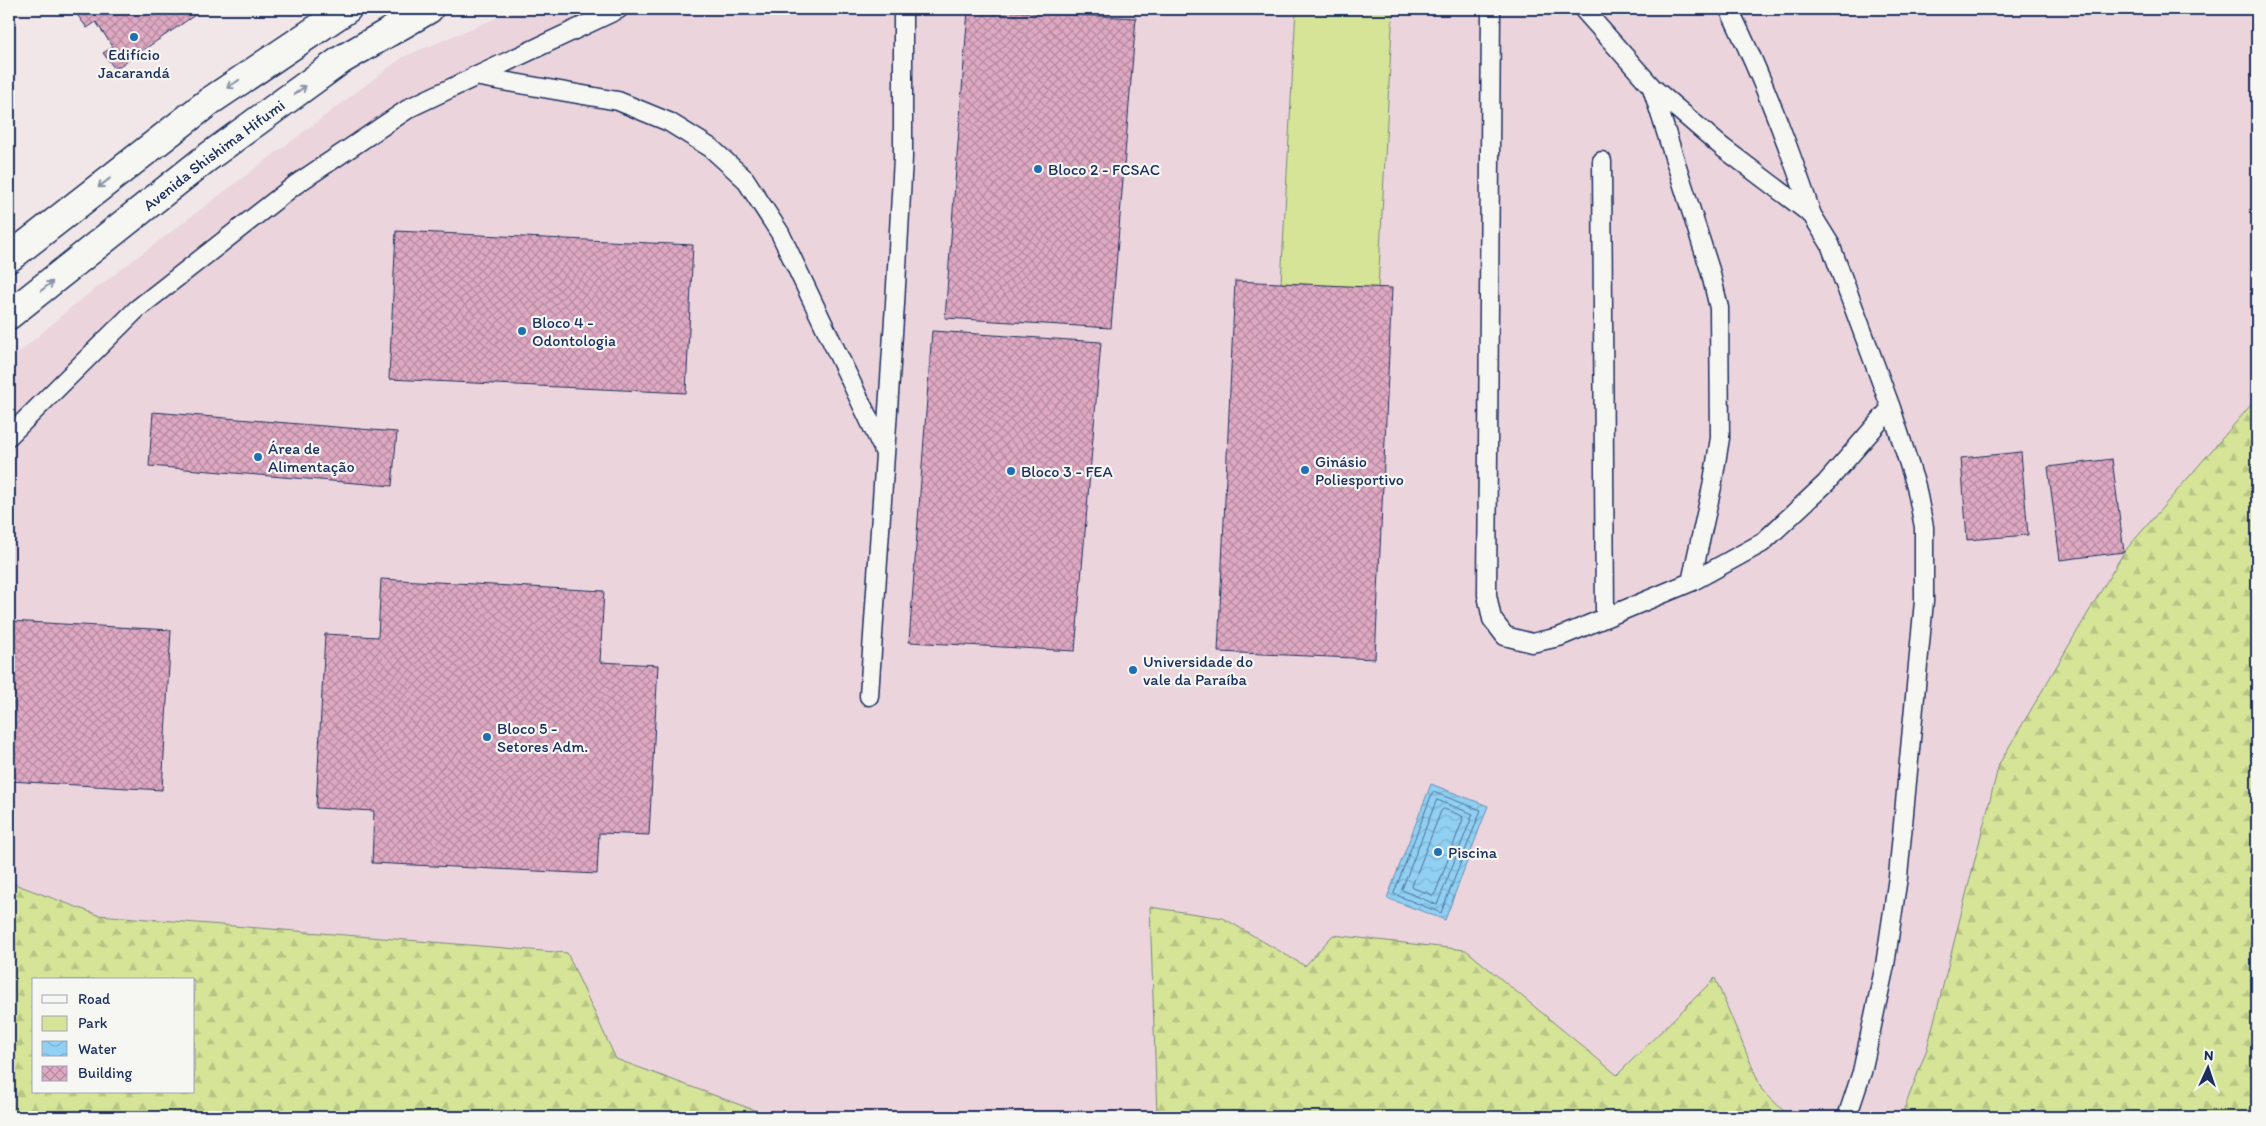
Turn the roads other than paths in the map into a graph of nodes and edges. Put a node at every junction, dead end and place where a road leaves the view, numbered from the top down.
1 (347, 9) edge
2 (429, 9) edge
3 (619, 9) edge
4 (903, 9) edge
5 (1491, 9) edge
6 (1583, 9) edge
7 (1729, 9) edge
8 (474, 76) junction
9 (1652, 87) junction
10 (1602, 161) dead end
11 (1812, 215) junction
12 (9, 258) edge
13 (9, 315) edge
14 (1891, 408) junction
15 (9, 436) edge
16 (884, 452) junction
17 (1692, 582) junction
18 (1605, 617) junction
19 (868, 696) dead end
20 (1847, 1117) edge

1 -> 12 street
13 -> 2 street, Avenida Shishima Hifumi
3 - 8 lane
4 - 16 lane
5 - 18 lane
6 - 9 lane
7 - 11 lane
8 - 15 lane
8 - 16 lane
9 - 11 lane
9 - 17 lane
10 - 18 lane
11 - 14 lane
14 - 17 lane
14 - 20 lane
16 - 19 lane
17 - 18 lane

